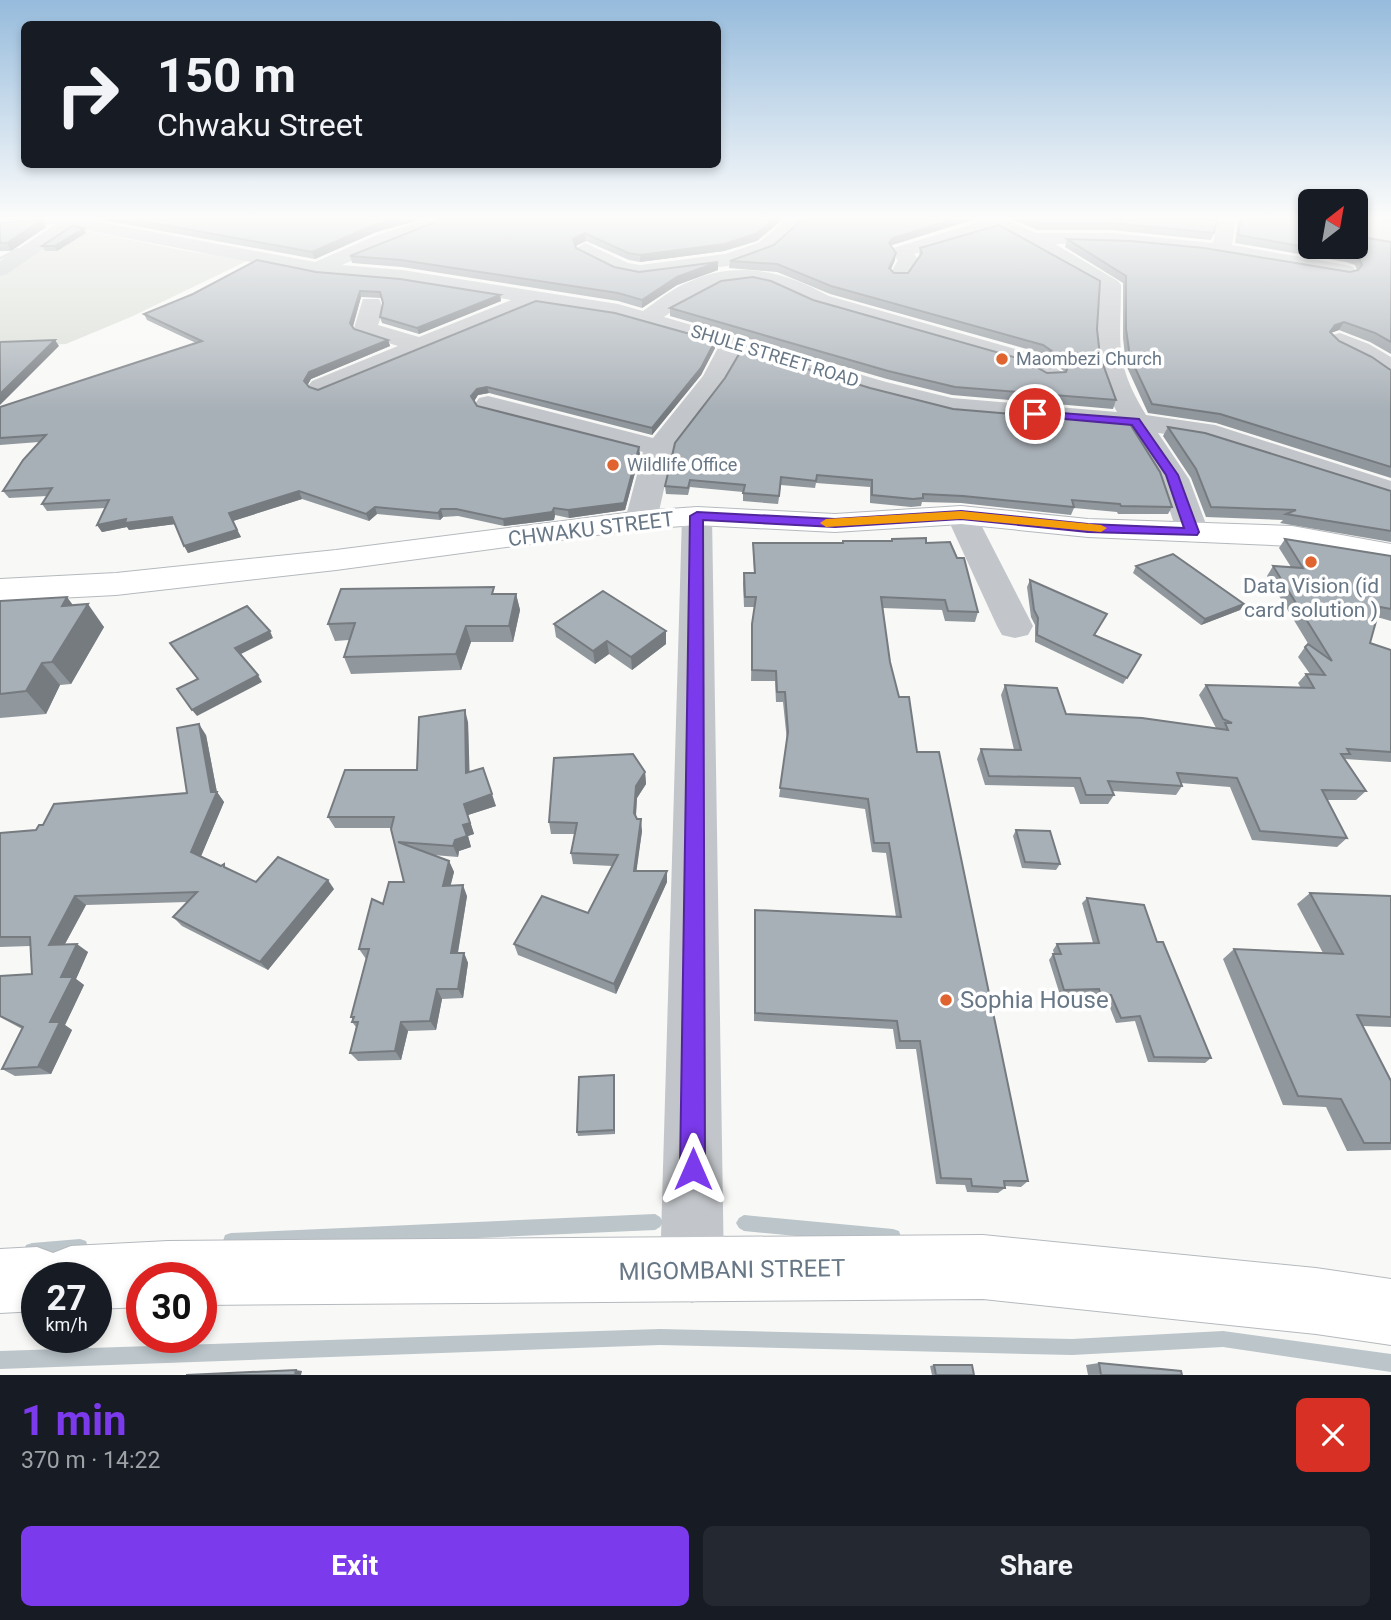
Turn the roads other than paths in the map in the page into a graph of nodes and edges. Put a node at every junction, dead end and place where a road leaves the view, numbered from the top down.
1 (443, 283) edge
2 (708, 283) edge
3 (788, 283) edge
4 (1109, 283) edge
5 (534, 299) junction
6 (370, 304) dead end
7 (647, 318) junction
8 (1340, 340) edge
9 (733, 343) junction
10 (421, 345) junction
11 (1391, 371) edge
12 (1052, 374) edge
13 (321, 386) edge
14 (488, 404) dead end
15 (1135, 422) junction
16 (659, 448) junction
17 (1391, 491) edge
18 (961, 515) junction
19 (697, 516) junction
20 (641, 520) junction
21 (1192, 532) junction
22 (1391, 554) edge
23 (0, 590) edge
24 (1015, 626) dead end
25 (692, 1271) junction
26 (112, 1276) edge
27 (21, 1280) edge
28 (0, 1281) edge
29 (1391, 1312) edge

1 - 5 street, SHULE STREET ROAD
2 - 7 street
3 - 12 street
4 - 15 street
5 - 7 street, SHULE STREET ROAD
5 - 10 street
6 - 10 street
7 - 9 street, SHULE STREET ROAD
8 - 11 street
9 - 15 street, SHULE STREET ROAD
9 - 16 street
10 - 13 street
14 - 16 street
15 - 17 street, SHULE STREET ROAD
15 - 21 street
16 - 20 street
18 - 19 main road, CHWAKU STREET
18 - 21 main road, CHWAKU STREET
18 - 24 street
19 - 20 main road, CHWAKU STREET
19 - 25 street
20 - 23 main road, CHWAKU STREET
21 - 22 main road, CHWAKU STREET
25 - 26 main road, MIGOMBANI STREET
25 - 29 main road, MIGOMBANI STREET
27 - 28 main road

